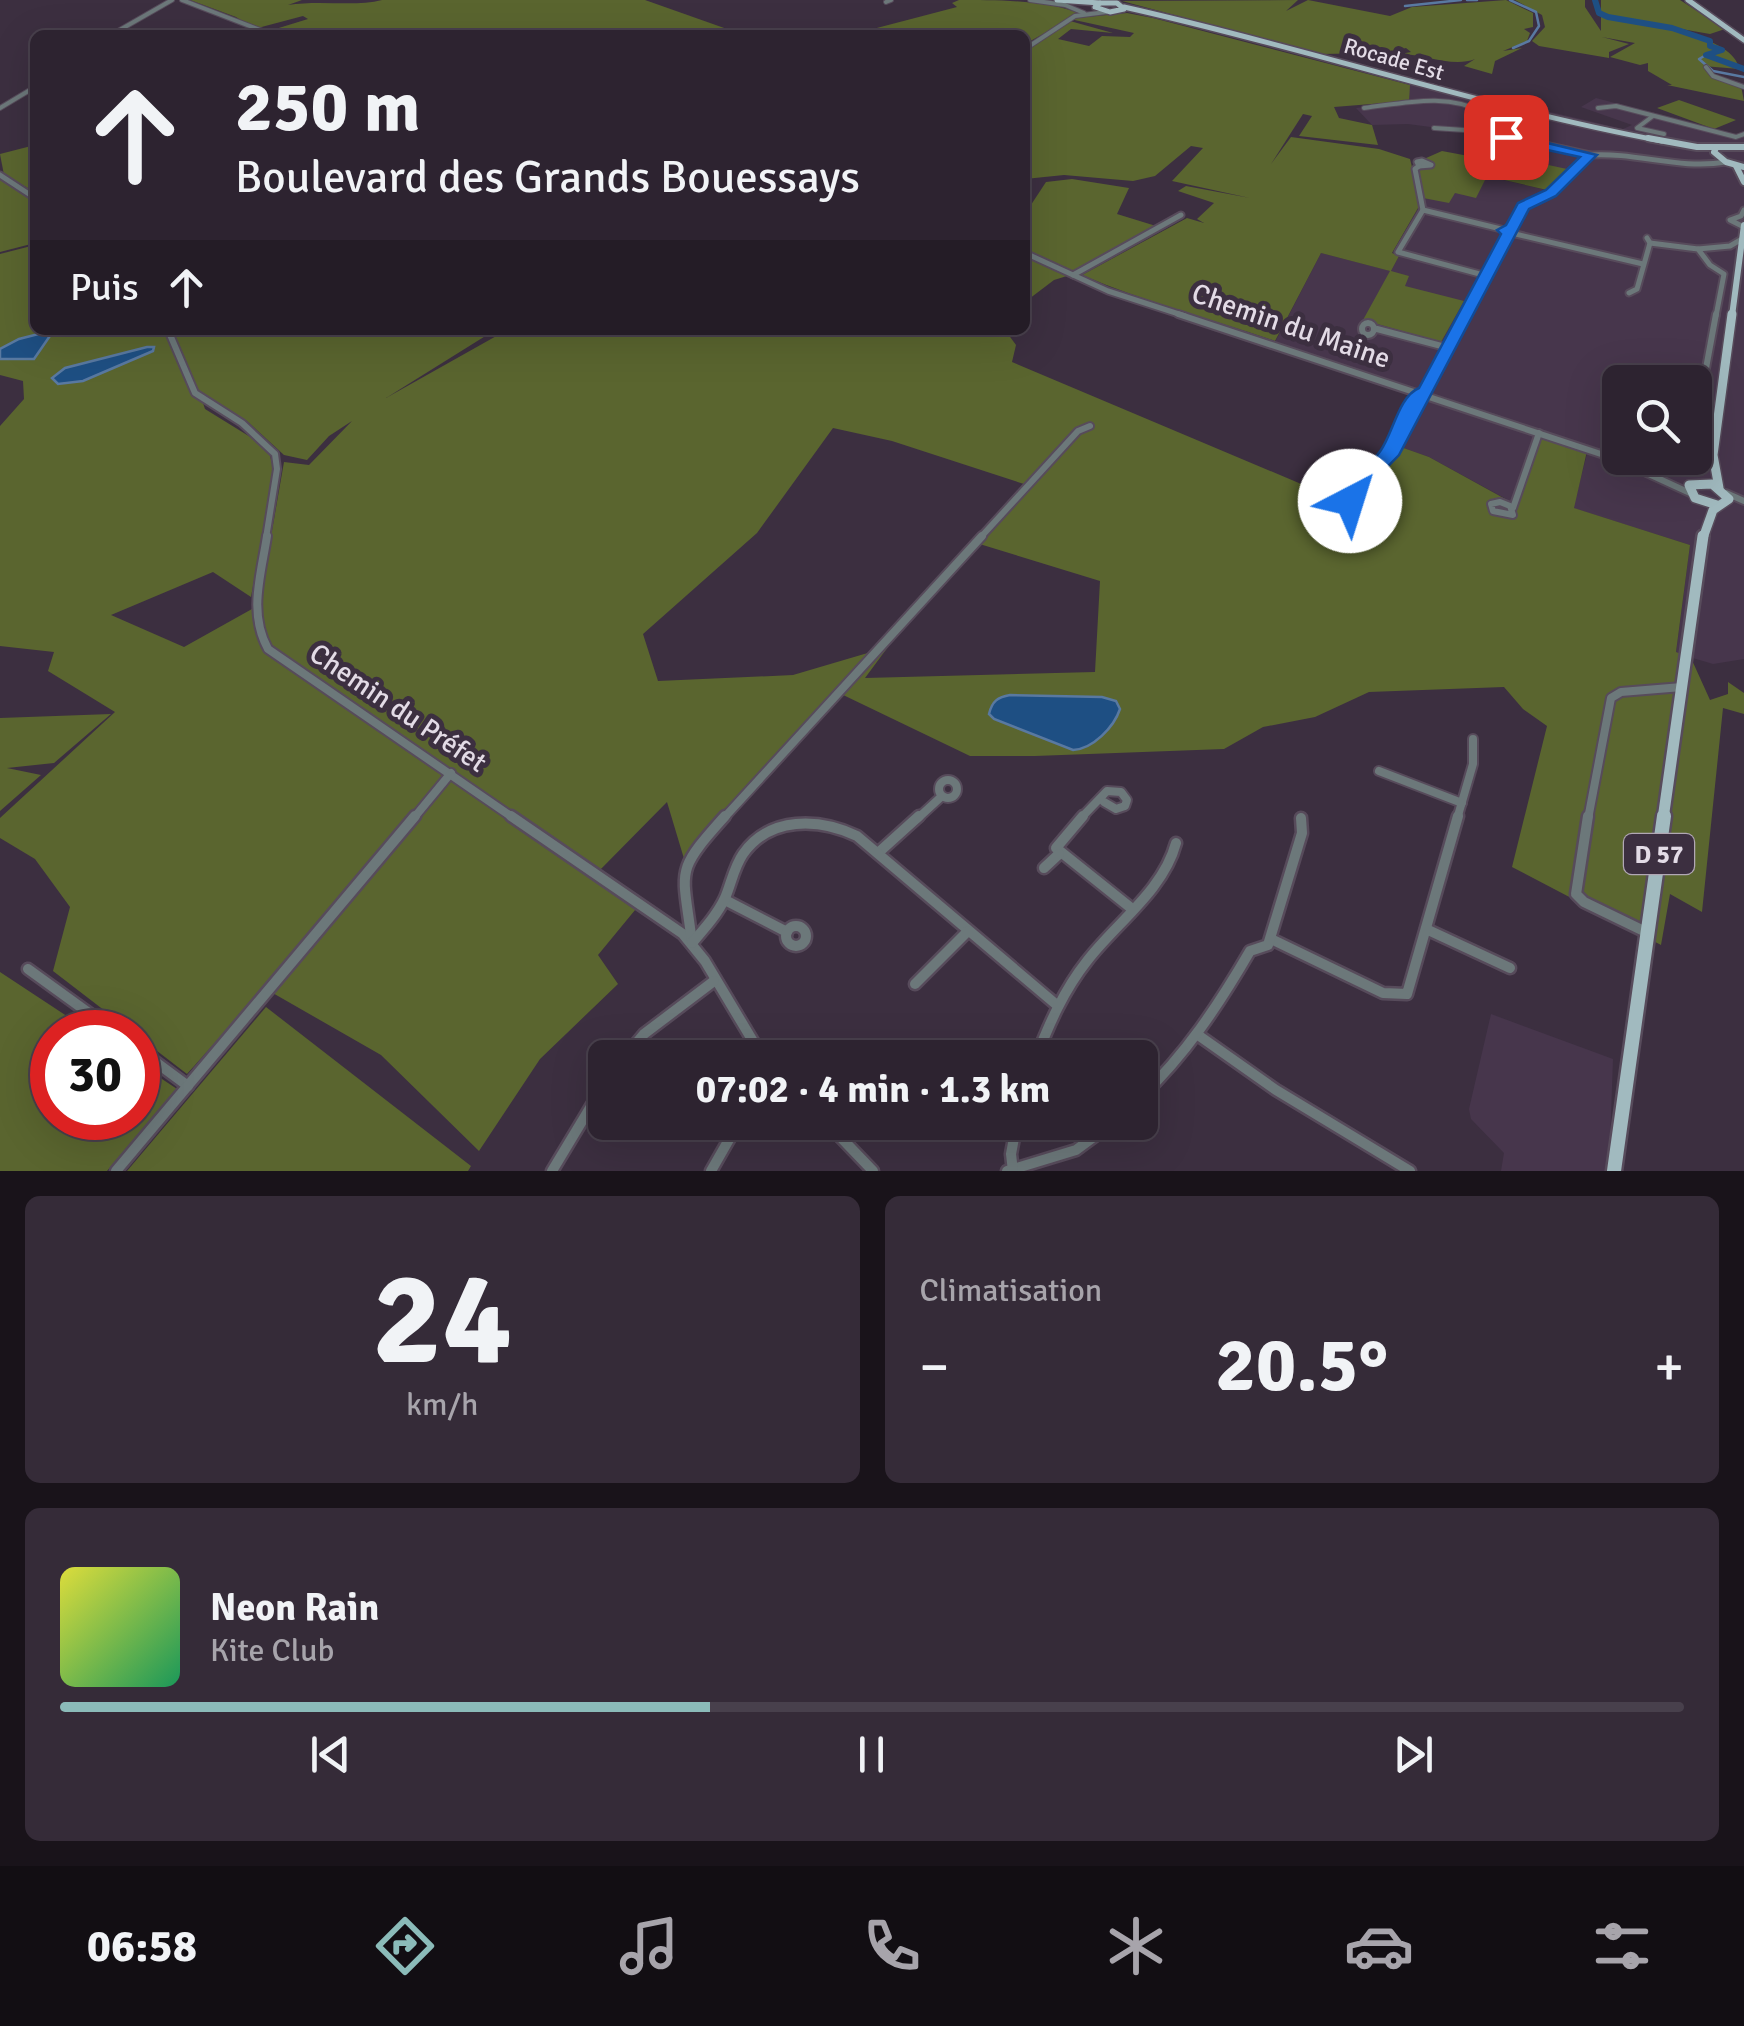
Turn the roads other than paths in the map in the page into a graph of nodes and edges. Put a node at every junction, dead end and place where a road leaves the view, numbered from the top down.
1 (172, 0) edge
2 (182, 0) edge
3 (1030, 0) edge
4 (1058, 0) edge
5 (1689, 0) edge
6 (1103, 3) edge
7 (1122, 9) junction
8 (1106, 12) junction
9 (1085, 13) junction
10 (120, 30) edge
11 (260, 30) edge
12 (1744, 38) edge
13 (1030, 45) edge
14 (1706, 67) dead end
15 (1744, 87) edge
16 (30, 90) edge
17 (0, 108) edge
18 (1364, 108) dead end
19 (1598, 108) dead end
20 (1653, 116) junction
21 (1434, 128) dead end
22 (1480, 131) junction
23 (1715, 132) junction
24 (1664, 134) dead end
25 (1744, 134) edge
26 (1743, 146) edge
27 (1718, 149) junction
28 (1590, 155) junction
29 (1726, 162) junction
30 (1418, 166) dead end
31 (1740, 166) edge
32 (0, 176) edge
33 (1744, 182) edge
34 (30, 195) edge
35 (1422, 210) junction
36 (1744, 210) edge
37 (1181, 215) dead end
38 (1744, 226) edge
39 (1510, 231) junction
40 (1742, 239) edge
41 (1698, 249) junction
42 (1030, 255) edge
43 (1643, 264) junction
44 (1073, 275) junction
45 (1487, 276) junction
46 (1629, 293) dead end
47 (1377, 329) dead end
48 (170, 335) edge
49 (1448, 348) junction
50 (1707, 365) edge
51 (1421, 395) junction
52 (1090, 426) dead end
53 (1539, 433) junction
54 (1602, 453) edge
55 (1713, 454) junction
56 (1656, 475) edge
57 (1694, 489) junction
58 (1722, 497) junction
59 (1350, 501) dead end
60 (1744, 503) edge
61 (1512, 508) dead end
62 (1703, 537) junction
63 (1682, 687) junction
64 (1473, 738) dead end
65 (1379, 772) dead end
66 (451, 773) junction
67 (942, 796) dead end
68 (1104, 802) dead end
69 (1462, 804) junction
70 (1301, 818) dead end
71 (1176, 842) dead end
72 (878, 853) junction
73 (1058, 854) junction
74 (1044, 868) dead end
75 (725, 900) junction
76 (1131, 908) junction
77 (1426, 929) junction
78 (968, 931) junction
79 (787, 932) dead end
80 (1648, 933) junction
81 (1271, 939) junction
82 (692, 943) junction
83 (1510, 968) dead end
84 (28, 969) dead end
85 (714, 980) junction
86 (915, 984) dead end
87 (1058, 1006) junction
88 (85, 1010) edge
89 (1198, 1035) junction
90 (639, 1040) edge
91 (752, 1040) edge
92 (1044, 1040) edge
93 (160, 1065) edge
94 (1158, 1078) edge
95 (188, 1086) junction
96 (588, 1111) edge
97 (729, 1140) edge
98 (843, 1140) edge
99 (1014, 1140) edge
100 (1095, 1140) edge
101 (1011, 1170) edge
102 (116, 1171) edge
103 (552, 1171) edge
104 (712, 1171) edge
105 (873, 1171) edge
106 (1410, 1171) edge
107 (1614, 1171) edge

1 - 10 street
2 - 11 street
3 - 9 street
4 - 6 main road
5 - 12 main road
6 - 7 main road
6 - 8 main road
6 - 9 street
7 - 8 main road
7 - 27 main road, Rocade Est
8 - 9 street
9 - 13 street
14 - 15 street
16 - 17 street
18 - 22 street
19 - 20 street
20 - 23 street
20 - 24 street
21 - 22 street
22 - 28 street
23 - 25 street
23 - 27 street
26 - 27 main road
27 - 29 main road
28 - 29 street
28 - 39 street
29 - 31 main road
30 - 35 street
31 - 33 main road
32 - 34 street
35 - 39 street
35 - 45 street
36 - 38 street
37 - 44 street
38 - 40 main road
39 - 43 street
39 - 45 street
40 - 41 street
40 - 55 main road
41 - 43 street
41 - 50 street
42 - 44 street, Chemin du Maine
43 - 46 street
44 - 51 street, Chemin du Maine
45 - 49 street
47 - 49 street
48 - 66 street, Chemin du Préfet
49 - 51 street
51 - 53 street, Chemin du Maine
51 - 59 street
52 - 82 street
53 - 54 street, Chemin du Maine
53 - 61 street
55 - 57 main road
55 - 58 main road
56 - 57 street, Chemin du Maine
57 - 58 main road
57 - 58 main road
57 - 62 main road, D 57
58 - 60 street
58 - 62 main road, D 57
62 - 63 main road, D 57
63 - 80 main road, D 57
63 - 80 street
64 - 69 street
65 - 69 street
66 - 82 street, Chemin du Préfet
66 - 95 street
67 - 72 street
68 - 73 street
69 - 77 street
70 - 81 street
71 - 76 street
72 - 75 street
72 - 78 street
73 - 74 street
73 - 76 street
75 - 79 street
75 - 82 street
76 - 87 street
77 - 81 street
77 - 83 street
78 - 86 street
78 - 87 street
80 - 107 main road, D 57
81 - 89 street
82 - 85 street, Chemin du Préfet
84 - 88 street
85 - 90 street
85 - 91 street, Chemin du Préfet
87 - 92 street
89 - 94 street
89 - 106 street
93 - 95 street
95 - 102 street
96 - 103 street
97 - 104 street
98 - 105 street
99 - 101 street
100 - 101 street

